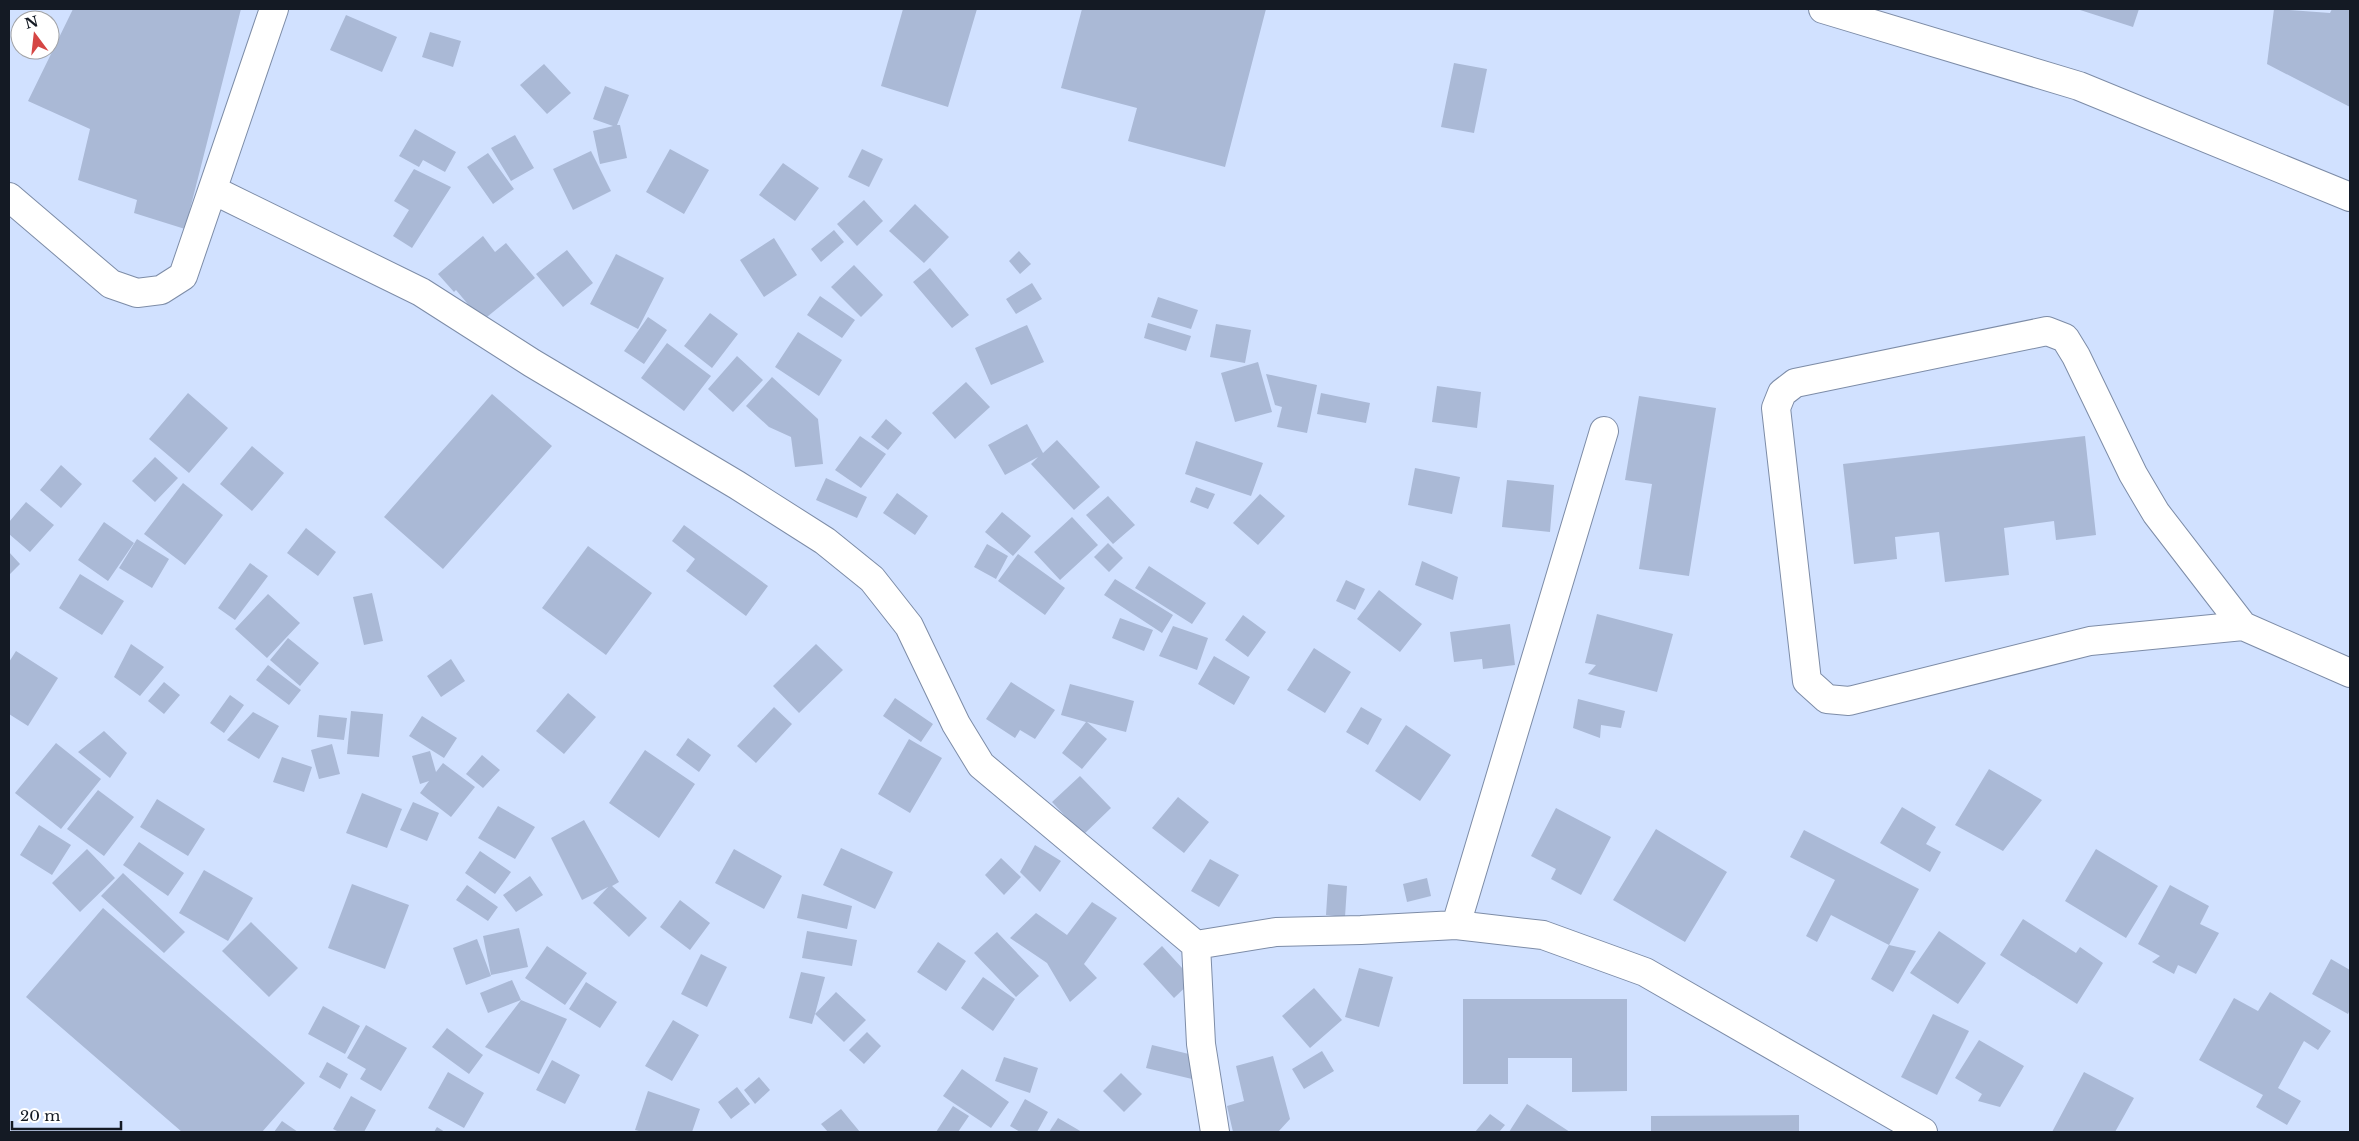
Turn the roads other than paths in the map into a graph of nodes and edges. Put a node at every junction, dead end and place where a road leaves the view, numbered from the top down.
1 (274, 9) edge
2 (1824, 9) edge
3 (213, 190) junction
4 (9, 197) edge
5 (2350, 197) edge
6 (1604, 431) dead end
7 (2243, 626) junction
8 (2350, 674) edge
9 (1456, 925) junction
10 (1196, 945) junction
11 (1215, 1132) edge
12 (1923, 1132) edge

1 - 3 street
2 - 5 street
3 - 4 street
3 - 10 street
6 - 9 street
7 - 7 street
7 - 8 street
9 - 10 street
9 - 12 street
10 - 11 street

